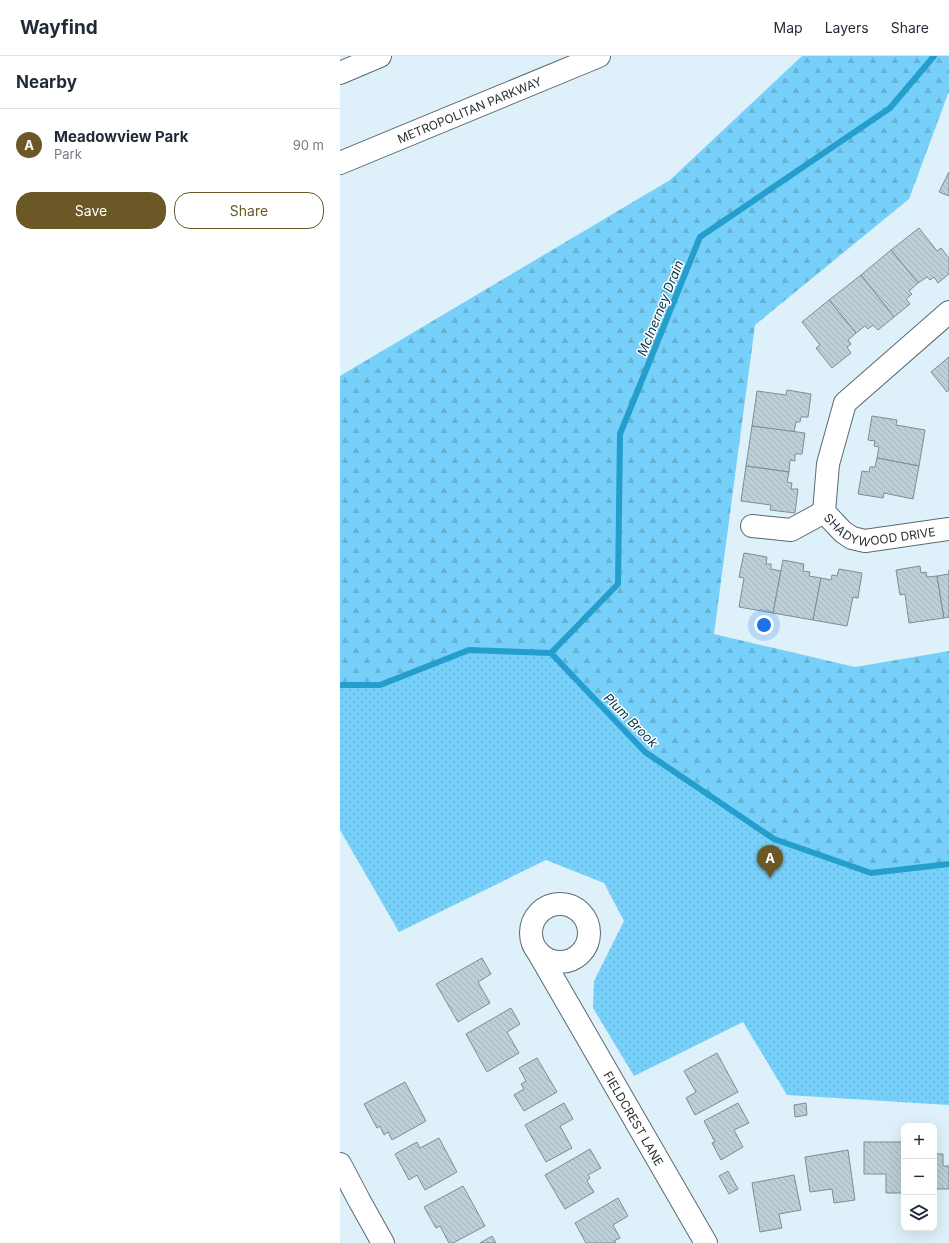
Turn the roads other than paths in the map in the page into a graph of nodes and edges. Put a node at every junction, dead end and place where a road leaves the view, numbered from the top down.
1 (380, 56) edge
2 (599, 56) edge
3 (340, 73) edge
4 (377, 147) junction
5 (340, 150) edge
6 (340, 163) edge
7 (949, 312) edge
8 (824, 512) junction
9 (752, 526) dead end
10 (949, 529) edge
11 (538, 952) junction
12 (574, 958) junction
13 (562, 994) junction
14 (340, 1164) edge
15 (340, 1175) edge
16 (349, 1198) edge
17 (384, 1243) edge
18 (706, 1243) edge

1 - 3 street
2 - 4 street, METROPOLITAN PARKWAY
4 - 5 street
4 - 6 street, METROPOLITAN PARKWAY
7 - 8 street, SHADYWOOD DRIVE
8 - 9 street
8 - 10 street, SHADYWOOD DRIVE
11 - 12 street
11 - 12 street, FIELDCREST LANE
11 - 13 street, FIELDCREST LANE
12 - 13 street, FIELDCREST LANE
13 - 18 street, FIELDCREST LANE
14 - 15 street
14 - 16 street
16 - 17 street

